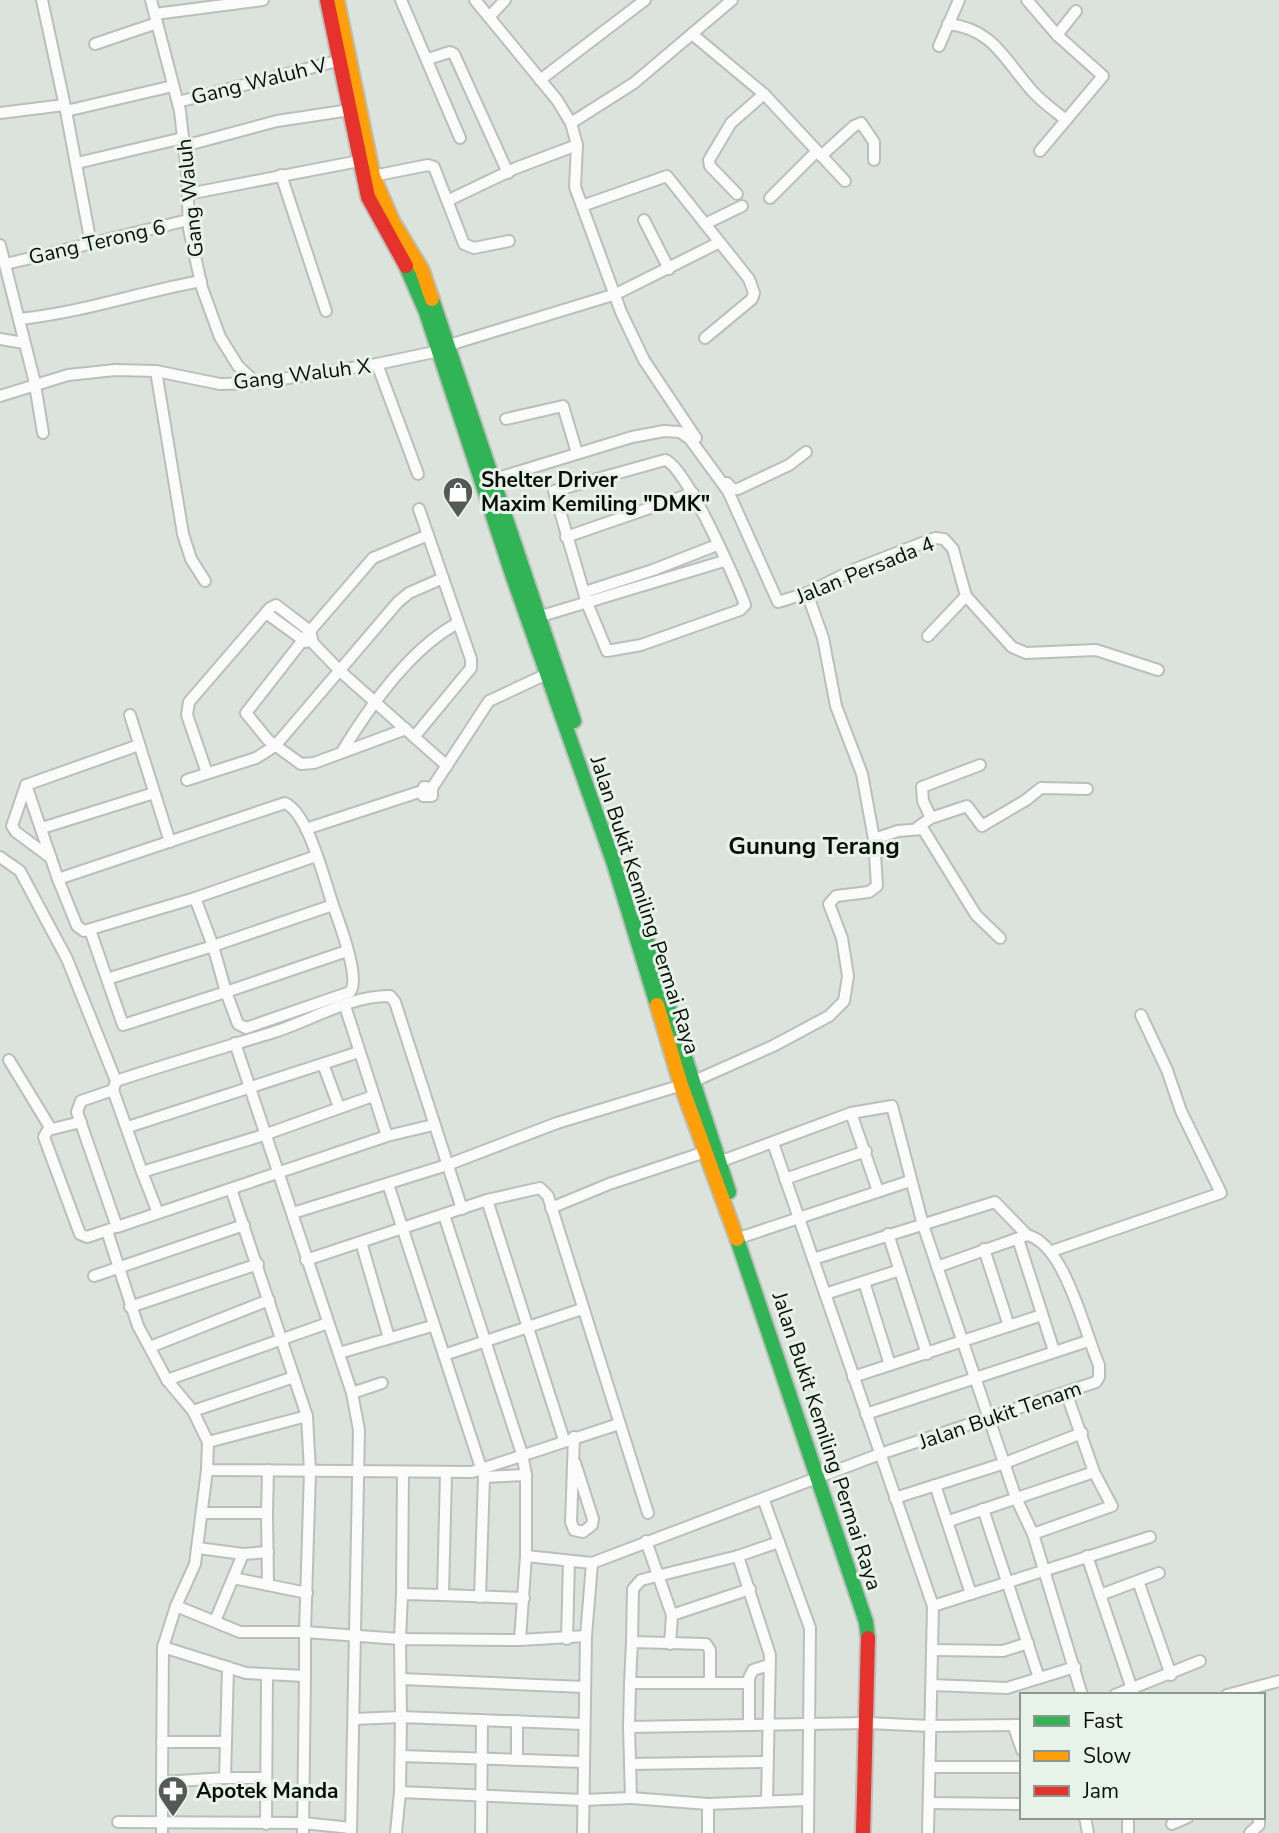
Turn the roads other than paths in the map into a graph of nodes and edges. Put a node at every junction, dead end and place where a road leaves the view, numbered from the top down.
1 (42, 0) edge
2 (151, 0) edge
3 (263, 0) edge
4 (327, 0) edge
5 (337, 0) edge
6 (401, 0) edge
7 (475, 0) edge
8 (505, 0) edge
9 (645, 0) edge
10 (731, 0) edge
11 (959, 0) edge
12 (1027, 0) edge
13 (1076, 11) dead end
14 (489, 17) junction
15 (156, 19) junction
16 (948, 24) junction
17 (692, 34) junction
18 (1057, 35) junction
19 (95, 44) dead end
20 (939, 46) dead end
21 (428, 59) junction
22 (341, 60) junction
23 (540, 80) junction
24 (173, 86) junction
25 (764, 94) junction
26 (178, 102) junction
27 (65, 108) junction
28 (350, 110) junction
29 (0, 113) edge
30 (1066, 120) junction
31 (571, 123) junction
32 (460, 138) dead end
33 (183, 142) junction
34 (577, 145) junction
35 (1040, 151) dead end
36 (818, 154) junction
37 (874, 160) dead end
38 (359, 161) junction
39 (77, 163) junction
40 (508, 173) junction
41 (281, 175) junction
42 (373, 176) junction
43 (845, 181) dead end
44 (188, 194) junction
45 (737, 194) dead end
46 (770, 198) dead end
47 (449, 200) junction
48 (582, 206) junction
49 (742, 206) dead end
50 (188, 220) junction
51 (644, 220) dead end
52 (705, 224) junction
53 (396, 237) junction
54 (509, 240) dead end
55 (718, 243) junction
56 (0, 244) edge
57 (91, 244) junction
58 (6, 264) junction
59 (669, 269) junction
60 (201, 281) junction
61 (616, 294) junction
62 (326, 311) dead end
63 (19, 319) junction
64 (705, 338) dead end
65 (0, 339) edge
66 (24, 343) junction
67 (444, 348) junction
68 (377, 365) junction
69 (156, 371) junction
70 (257, 383) junction
71 (35, 384) junction
72 (0, 396) edge
73 (506, 419) dead end
74 (43, 433) dead end
75 (806, 452) dead end
76 (577, 453) junction
77 (418, 474) dead end
78 (486, 482) junction
79 (693, 494) junction
80 (419, 509) dead end
81 (428, 535) junction
82 (566, 537) junction
83 (716, 545) junction
84 (724, 561) junction
85 (653, 570) junction
86 (443, 578) junction
87 (205, 581) dead end
88 (658, 582) junction
89 (807, 593) junction
90 (966, 596) junction
91 (586, 597) junction
92 (538, 617) junction
93 (458, 623) junction
94 (928, 636) dead end
95 (308, 639) junction
96 (1158, 670) dead end
97 (340, 671) junction
98 (552, 672) junction
99 (376, 703) junction
100 (130, 715) dead end
101 (410, 733) junction
102 (139, 745) junction
103 (275, 746) junction
104 (342, 750) junction
105 (980, 765) dead end
106 (447, 766) junction
107 (207, 773) junction
108 (187, 780) dead end
109 (26, 786) junction
110 (1087, 789) dead end
111 (154, 793) junction
112 (930, 818) junction
113 (918, 827) junction
114 (42, 828) junction
115 (306, 829) junction
116 (874, 839) junction
117 (170, 842) junction
118 (316, 856) junction
119 (0, 857) edge
120 (51, 858) junction
121 (58, 879) junction
122 (195, 898) junction
123 (333, 905) junction
124 (90, 930) junction
125 (1000, 938) dead end
126 (213, 946) junction
127 (347, 951) junction
128 (107, 979) junction
129 (226, 992) junction
130 (345, 1006) junction
131 (1141, 1015) dead end
132 (235, 1043) junction
133 (359, 1052) junction
134 (9, 1060) dead end
135 (323, 1064) junction
136 (687, 1084) junction
137 (114, 1085) junction
138 (250, 1090) junction
139 (373, 1096) junction
140 (339, 1107) junction
141 (851, 1113) junction
142 (81, 1122) junction
143 (433, 1125) junction
144 (128, 1127) junction
145 (51, 1129) junction
146 (264, 1135) junction
147 (387, 1136) junction
148 (773, 1143) junction
149 (866, 1151) junction
150 (705, 1153) junction
151 (719, 1162) junction
152 (447, 1165) junction
153 (142, 1172) junction
154 (279, 1174) junction
155 (785, 1178) junction
156 (910, 1181) junction
157 (388, 1184) junction
158 (232, 1189) junction
159 (878, 1191) junction
160 (487, 1200) junction
161 (551, 1208) junction
162 (462, 1209) junction
163 (158, 1213) junction
164 (293, 1213) junction
165 (444, 1215) junction
166 (799, 1219) junction
167 (244, 1225) junction
168 (923, 1225) junction
169 (112, 1229) junction
170 (401, 1230) junction
171 (888, 1234) junction
172 (740, 1237) junction
173 (1022, 1237) junction
174 (360, 1242) junction
175 (984, 1249) junction
176 (1052, 1251) junction
177 (813, 1259) junction
178 (306, 1260) junction
179 (258, 1264) junction
180 (117, 1267) junction
181 (937, 1267) junction
182 (900, 1270) junction
183 (94, 1276) dead end
184 (864, 1282) junction
185 (825, 1294) junction
186 (269, 1300) junction
187 (130, 1307) junction
188 (582, 1309) junction
189 (1042, 1315) junction
190 (328, 1324) junction
191 (432, 1326) junction
192 (1009, 1326) junction
193 (527, 1327) junction
194 (282, 1337) junction
195 (389, 1338) junction
196 (1088, 1340) junction
197 (485, 1341) junction
198 (963, 1342) junction
199 (150, 1347) junction
200 (1054, 1351) junction
201 (339, 1353) junction
202 (927, 1354) junction
203 (444, 1355) junction
204 (890, 1365) junction
205 (294, 1377) junction
206 (853, 1377) junction
207 (974, 1378) junction
208 (167, 1380) junction
209 (382, 1383) dead end
210 (1066, 1392) junction
211 (352, 1393) junction
212 (192, 1411) junction
213 (866, 1414) junction
214 (307, 1416) junction
215 (989, 1419) junction
216 (619, 1424) junction
217 (1082, 1433) junction
218 (569, 1438) junction
219 (208, 1442) junction
220 (522, 1454) junction
221 (880, 1454) junction
222 (1005, 1463) junction
223 (575, 1464) junction
224 (208, 1470) junction
225 (268, 1470) junction
226 (310, 1471) junction
227 (360, 1472) junction
228 (1094, 1472) junction
229 (403, 1473) junction
230 (446, 1474) junction
231 (482, 1474) junction
232 (526, 1475) junction
233 (820, 1476) junction
234 (935, 1485) junction
235 (895, 1498) junction
236 (1016, 1498) junction
237 (764, 1501) junction
238 (983, 1509) junction
239 (202, 1513) junction
240 (267, 1513) junction
241 (648, 1513) dead end
242 (949, 1521) junction
243 (1032, 1534) junction
244 (1150, 1537) dead end
245 (646, 1541) junction
246 (779, 1542) junction
247 (198, 1548) junction
248 (268, 1552) junction
249 (243, 1554) junction
250 (526, 1556) junction
251 (738, 1556) junction
252 (1087, 1556) junction
253 (569, 1561) junction
254 (592, 1563) junction
255 (1043, 1570) junction
256 (1159, 1573) dead end
257 (658, 1575) junction
258 (233, 1578) junction
259 (1008, 1581) junction
260 (1138, 1581) junction
261 (268, 1585) junction
262 (750, 1589) junction
263 (307, 1593) junction
264 (402, 1594) junction
265 (971, 1594) junction
266 (443, 1595) junction
267 (1100, 1595) junction
268 (481, 1597) junction
269 (524, 1598) junction
270 (176, 1606) junction
271 (933, 1606) junction
272 (672, 1615) junction
273 (215, 1621) junction
274 (305, 1632) junction
275 (356, 1635) junction
276 (586, 1636) junction
277 (401, 1639) junction
278 (567, 1639) junction
279 (520, 1640) junction
280 (632, 1642) junction
281 (1028, 1643) junction
282 (670, 1644) junction
283 (163, 1647) junction
284 (933, 1650) junction
285 (1200, 1661) dead end
286 (769, 1665) junction
287 (228, 1667) junction
288 (1074, 1667) junction
289 (267, 1675) junction
290 (1171, 1675) junction
291 (305, 1676) junction
292 (1039, 1678) junction
293 (402, 1679) junction
294 (1279, 1681) edge
295 (630, 1683) junction
296 (710, 1683) junction
297 (749, 1683) junction
298 (932, 1685) junction
299 (584, 1687) junction
300 (1133, 1692) edge
301 (1081, 1693) edge
302 (1234, 1693) edge
303 (401, 1717) junction
304 (354, 1719) junction
305 (482, 1720) junction
306 (517, 1721) junction
307 (872, 1723) junction
308 (583, 1724) junction
309 (750, 1724) junction
310 (766, 1724) junction
311 (810, 1725) junction
312 (930, 1726) junction
313 (1018, 1726) edge
314 (629, 1727) junction
315 (162, 1742) junction
316 (226, 1742) junction
317 (401, 1756) junction
318 (482, 1759) junction
319 (517, 1760) junction
320 (583, 1762) junction
321 (766, 1762) junction
322 (629, 1764) junction
323 (930, 1767) junction
324 (1020, 1767) edge
325 (225, 1778) junction
326 (264, 1778) junction
327 (162, 1782) junction
328 (400, 1792) junction
329 (483, 1796) junction
330 (631, 1798) junction
331 (583, 1800) junction
332 (808, 1800) junction
333 (767, 1801) junction
334 (929, 1802) junction
335 (708, 1804) junction
336 (1020, 1804) edge
337 (1259, 1819) edge
338 (118, 1822) dead end
339 (265, 1824) junction
340 (162, 1828) edge
341 (200, 1828) edge
342 (303, 1828) edge
343 (351, 1830) edge
344 (396, 1833) edge
345 (481, 1833) edge
346 (583, 1833) edge
347 (708, 1833) edge
348 (807, 1833) edge
349 (863, 1833) edge
350 (872, 1833) edge
351 (928, 1833) edge
352 (1250, 1833) edge

1 - 27 street
2 - 15 street, Gang Waluh
3 - 15 street
4 - 22 street, Jalan Bukit Kemiling Permai Raya
5 - 42 street, Jalan Bukit Kemiling Permai Raya
6 - 21 street
7 - 14 street
8 - 14 street
9 - 23 street
10 - 17 street
11 - 16 street
12 - 18 street
13 - 18 street
14 - 23 street
15 - 19 street
15 - 24 street, Gang Waluh
16 - 20 street
16 - 30 street
17 - 25 street
17 - 31 street
18 - 30 street
21 - 32 street
21 - 40 street
22 - 26 street, Gang Waluh V
22 - 28 street, Jalan Bukit Kemiling Permai Raya
23 - 31 street
24 - 26 street, Gang Waluh
24 - 27 street
25 - 36 street
25 - 45 street
26 - 33 street, Gang Waluh
27 - 29 street
27 - 39 street
28 - 33 street
28 - 38 street, Jalan Bukit Kemiling Permai Raya
30 - 35 street
31 - 34 street
33 - 39 street
33 - 44 street, Gang Waluh
34 - 40 street
34 - 48 street
36 - 37 street
36 - 43 street
36 - 46 street
38 - 41 street
38 - 53 street, Jalan Bukit Kemiling Permai Raya
39 - 57 street
40 - 47 street
41 - 44 street
41 - 62 street
42 - 47 street
42 - 53 street, Jalan Bukit Kemiling Permai Raya
44 - 50 street, Gang Waluh
47 - 54 street
48 - 52 street
48 - 61 street
49 - 52 street
50 - 57 street, Gang Terong 6
50 - 60 street, Gang Waluh
51 - 59 street
52 - 55 street
53 - 67 street, Jalan Bukit Kemiling Permai Raya
55 - 59 street, Gang Waluh X
55 - 64 street
56 - 58 street
57 - 58 street, Gang Terong 6
58 - 63 street
59 - 61 street, Gang Waluh X
60 - 63 street
60 - 70 street, Gang Waluh
61 - 67 street, Gang Waluh X
61 - 75 street
63 - 66 street
65 - 66 street
66 - 71 street
67 - 68 street, Gang Waluh X
67 - 78 street, Jalan Bukit Kemiling Permai Raya
68 - 70 street, Gang Waluh X
68 - 77 street
69 - 70 street, Gang Waluh X
69 - 71 street, Gang Waluh X
69 - 87 street
71 - 72 street, Gang Waluh X
71 - 74 street
73 - 76 street
76 - 78 street, Jalan Persada 4
76 - 89 street, Jalan Persada 4
78 - 92 street, Jalan Bukit Kemiling Permai Raya
78 - 98 street, Jalan Bukit Kemiling Permai Raya
79 - 82 street
79 - 82 street
79 - 83 street
80 - 81 street
81 - 86 street
81 - 95 street
82 - 91 street
83 - 84 street
83 - 85 street
84 - 88 street
84 - 91 street
85 - 88 street
85 - 91 street
86 - 93 street
86 - 97 street
88 - 91 street
89 - 90 street, Jalan Persada 4
89 - 116 street
90 - 94 street
90 - 96 street
91 - 92 street
92 - 98 street, Jalan Bukit Kemiling Permai Raya
93 - 99 street
93 - 101 street
95 - 97 street
95 - 103 street
95 - 107 street
97 - 99 street
97 - 103 street
98 - 106 street
98 - 136 street, Jalan Bukit Kemiling Permai Raya
99 - 101 street
99 - 104 street
100 - 102 street
101 - 104 street
101 - 106 street
102 - 109 street
102 - 111 street
103 - 104 street
103 - 107 street
105 - 112 street
106 - 115 street
107 - 108 street
109 - 114 street
109 - 120 street
110 - 112 street
111 - 114 street
111 - 117 street
112 - 113 street
113 - 116 street
113 - 125 street
114 - 120 street
115 - 117 street
115 - 118 street
116 - 136 street
117 - 121 street
118 - 122 street
118 - 123 street
119 - 137 street
120 - 121 street
121 - 124 street
122 - 124 street
122 - 126 street
123 - 126 street
123 - 127 street
124 - 128 street
126 - 128 street
126 - 129 street
127 - 129 street
127 - 129 street
128 - 129 street
130 - 132 street
130 - 133 street
130 - 143 street
131 - 176 street
132 - 137 street
132 - 138 street
133 - 135 street
133 - 139 street
134 - 145 street
135 - 138 street
135 - 140 street
136 - 150 street, Jalan Bukit Kemiling Permai Raya
136 - 151 street, Jalan Bukit Kemiling Permai Raya
136 - 152 street
137 - 142 street
137 - 144 street
138 - 144 street
138 - 146 street
139 - 140 street
139 - 147 street
140 - 146 street
141 - 148 street
141 - 149 street
141 - 156 street
142 - 145 street
142 - 169 street
143 - 147 street
143 - 152 street
144 - 153 street
145 - 169 street
146 - 153 street
146 - 154 street
147 - 154 street
148 - 151 street
148 - 155 street
149 - 155 street
149 - 159 street
150 - 161 street
150 - 172 street, Jalan Bukit Kemiling Permai Raya
151 - 172 street, Jalan Bukit Kemiling Permai Raya
152 - 157 street
152 - 162 street
153 - 163 street
154 - 158 street
154 - 164 street
155 - 166 street
156 - 159 street
156 - 168 street
157 - 164 street
157 - 170 street
158 - 163 street
158 - 167 street
159 - 166 street
160 - 161 street
160 - 162 street
160 - 193 street
161 - 188 street
162 - 165 street
163 - 169 street
164 - 178 street
165 - 170 street
165 - 197 street
166 - 172 street
166 - 177 street
167 - 179 street
167 - 180 street
168 - 171 street
168 - 173 street
168 - 181 street
169 - 180 street
170 - 174 street
170 - 191 street
171 - 177 street
171 - 182 street
172 - 233 street, Jalan Bukit Kemiling Permai Raya
173 - 175 street
173 - 176 street
173 - 189 street
174 - 178 street
174 - 195 street
175 - 181 street
175 - 192 street
176 - 196 street, Jalan Bukit Tenam
177 - 185 street
178 - 190 street
179 - 186 street
179 - 187 street
180 - 183 street
180 - 187 street
181 - 198 street
182 - 184 street
182 - 202 street
184 - 185 street
184 - 204 street
185 - 206 street
186 - 194 street
186 - 199 street
187 - 199 street
188 - 193 street
188 - 216 street
189 - 192 street
189 - 200 street
190 - 194 street
190 - 201 street
191 - 195 street
191 - 203 street
192 - 198 street
193 - 197 street
193 - 218 street
194 - 205 street
194 - 208 street
195 - 201 street
196 - 200 street
196 - 210 street, Jalan Bukit Tenam
197 - 203 street
197 - 220 street
198 - 202 street
198 - 207 street
199 - 208 street
200 - 207 street
201 - 211 street
202 - 204 street
203 - 231 street
204 - 206 street
205 - 212 street
205 - 214 street
206 - 213 street
207 - 213 street
207 - 215 street
208 - 212 street
209 - 211 street
210 - 215 street, Jalan Bukit Tenam
210 - 217 street
211 - 227 street
212 - 219 street
213 - 221 street
214 - 219 street
214 - 226 street
215 - 221 street, Jalan Bukit Tenam
215 - 222 street
216 - 218 street
216 - 241 street
217 - 222 street
217 - 228 street
218 - 220 street
218 - 223 street
219 - 224 street
220 - 231 street
220 - 232 street
221 - 233 street, Jalan Bukit Tenam
221 - 235 street
222 - 234 street
222 - 236 street
223 - 223 street
224 - 225 street
224 - 239 street
225 - 226 street
225 - 240 street
226 - 227 street
226 - 263 street
227 - 229 street
227 - 275 street
228 - 236 street
228 - 243 street
229 - 230 street
229 - 264 street
230 - 231 street
230 - 266 street
231 - 232 street
231 - 268 street
232 - 250 street
233 - 237 street, Jalan Bukit Tenam
233 - 307 street, Jalan Bukit Kemiling Permai Raya
234 - 235 street
234 - 242 street
235 - 271 street
236 - 238 street
236 - 243 street
237 - 245 street, Jalan Bukit Tenam
237 - 246 street
238 - 242 street
238 - 259 street
239 - 240 street
239 - 247 street
240 - 248 street
242 - 265 street
243 - 255 street
244 - 252 street
245 - 254 street, Jalan Bukit Tenam
245 - 257 street
246 - 251 street
246 - 311 street
247 - 249 street
247 - 270 street
248 - 249 street
248 - 261 street
249 - 258 street
250 - 253 street
250 - 269 street
251 - 257 street
251 - 262 street
252 - 255 street
252 - 267 street
253 - 254 street
253 - 278 street
254 - 276 street
255 - 259 street
255 - 288 street
256 - 260 street
257 - 272 street
257 - 280 street
258 - 261 street
258 - 273 street
259 - 265 street
259 - 281 street
260 - 267 street
260 - 290 street
261 - 263 street
262 - 272 street
262 - 286 street
263 - 274 street
264 - 266 street
264 - 277 street
265 - 271 street
266 - 268 street
267 - 300 street
268 - 269 street
269 - 279 street
270 - 273 street
270 - 283 street
271 - 284 street
272 - 282 street
273 - 274 street
274 - 275 street
274 - 291 street
275 - 277 street
275 - 304 street
276 - 278 street
276 - 299 street
277 - 279 street
277 - 293 street
278 - 279 street
280 - 282 street
280 - 295 street
281 - 284 street
281 - 292 street
282 - 296 street
283 - 287 street
283 - 315 street
284 - 298 street
285 - 290 street
286 - 297 street
286 - 310 street
287 - 289 street
287 - 316 street
288 - 292 street
288 - 301 street
289 - 291 street
289 - 326 street
290 - 300 street
291 - 342 street
292 - 298 street
293 - 299 street
293 - 303 street
294 - 302 street
295 - 296 street
295 - 314 street
296 - 297 street
297 - 309 street
298 - 312 street
299 - 308 street
303 - 304 street
303 - 305 street
303 - 317 street
304 - 343 street
305 - 306 street
305 - 318 street
306 - 308 street
306 - 319 street
307 - 311 street
307 - 312 street
307 - 349 street, Jalan Bukit Kemiling Permai Raya
307 - 350 street, Jalan Bukit Kemiling Permai Raya
308 - 320 street
309 - 310 street
309 - 314 street
310 - 311 street
310 - 321 street
311 - 332 street
312 - 313 street
312 - 323 street
314 - 322 street
315 - 316 street
315 - 327 street
316 - 325 street
317 - 318 street
317 - 328 street
318 - 319 street
318 - 329 street
319 - 320 street
320 - 331 street
321 - 322 street
321 - 333 street
322 - 330 street
323 - 324 street
323 - 334 street
325 - 326 street
325 - 327 street
326 - 339 street
327 - 340 street
328 - 329 street
328 - 344 street
329 - 331 street
329 - 345 street
330 - 331 street
330 - 335 street
331 - 346 street
332 - 333 street
332 - 348 street
333 - 335 street
334 - 336 street
334 - 351 street
335 - 347 street
337 - 352 street
338 - 340 street
339 - 341 street
339 - 342 street
340 - 341 street
342 - 343 street

